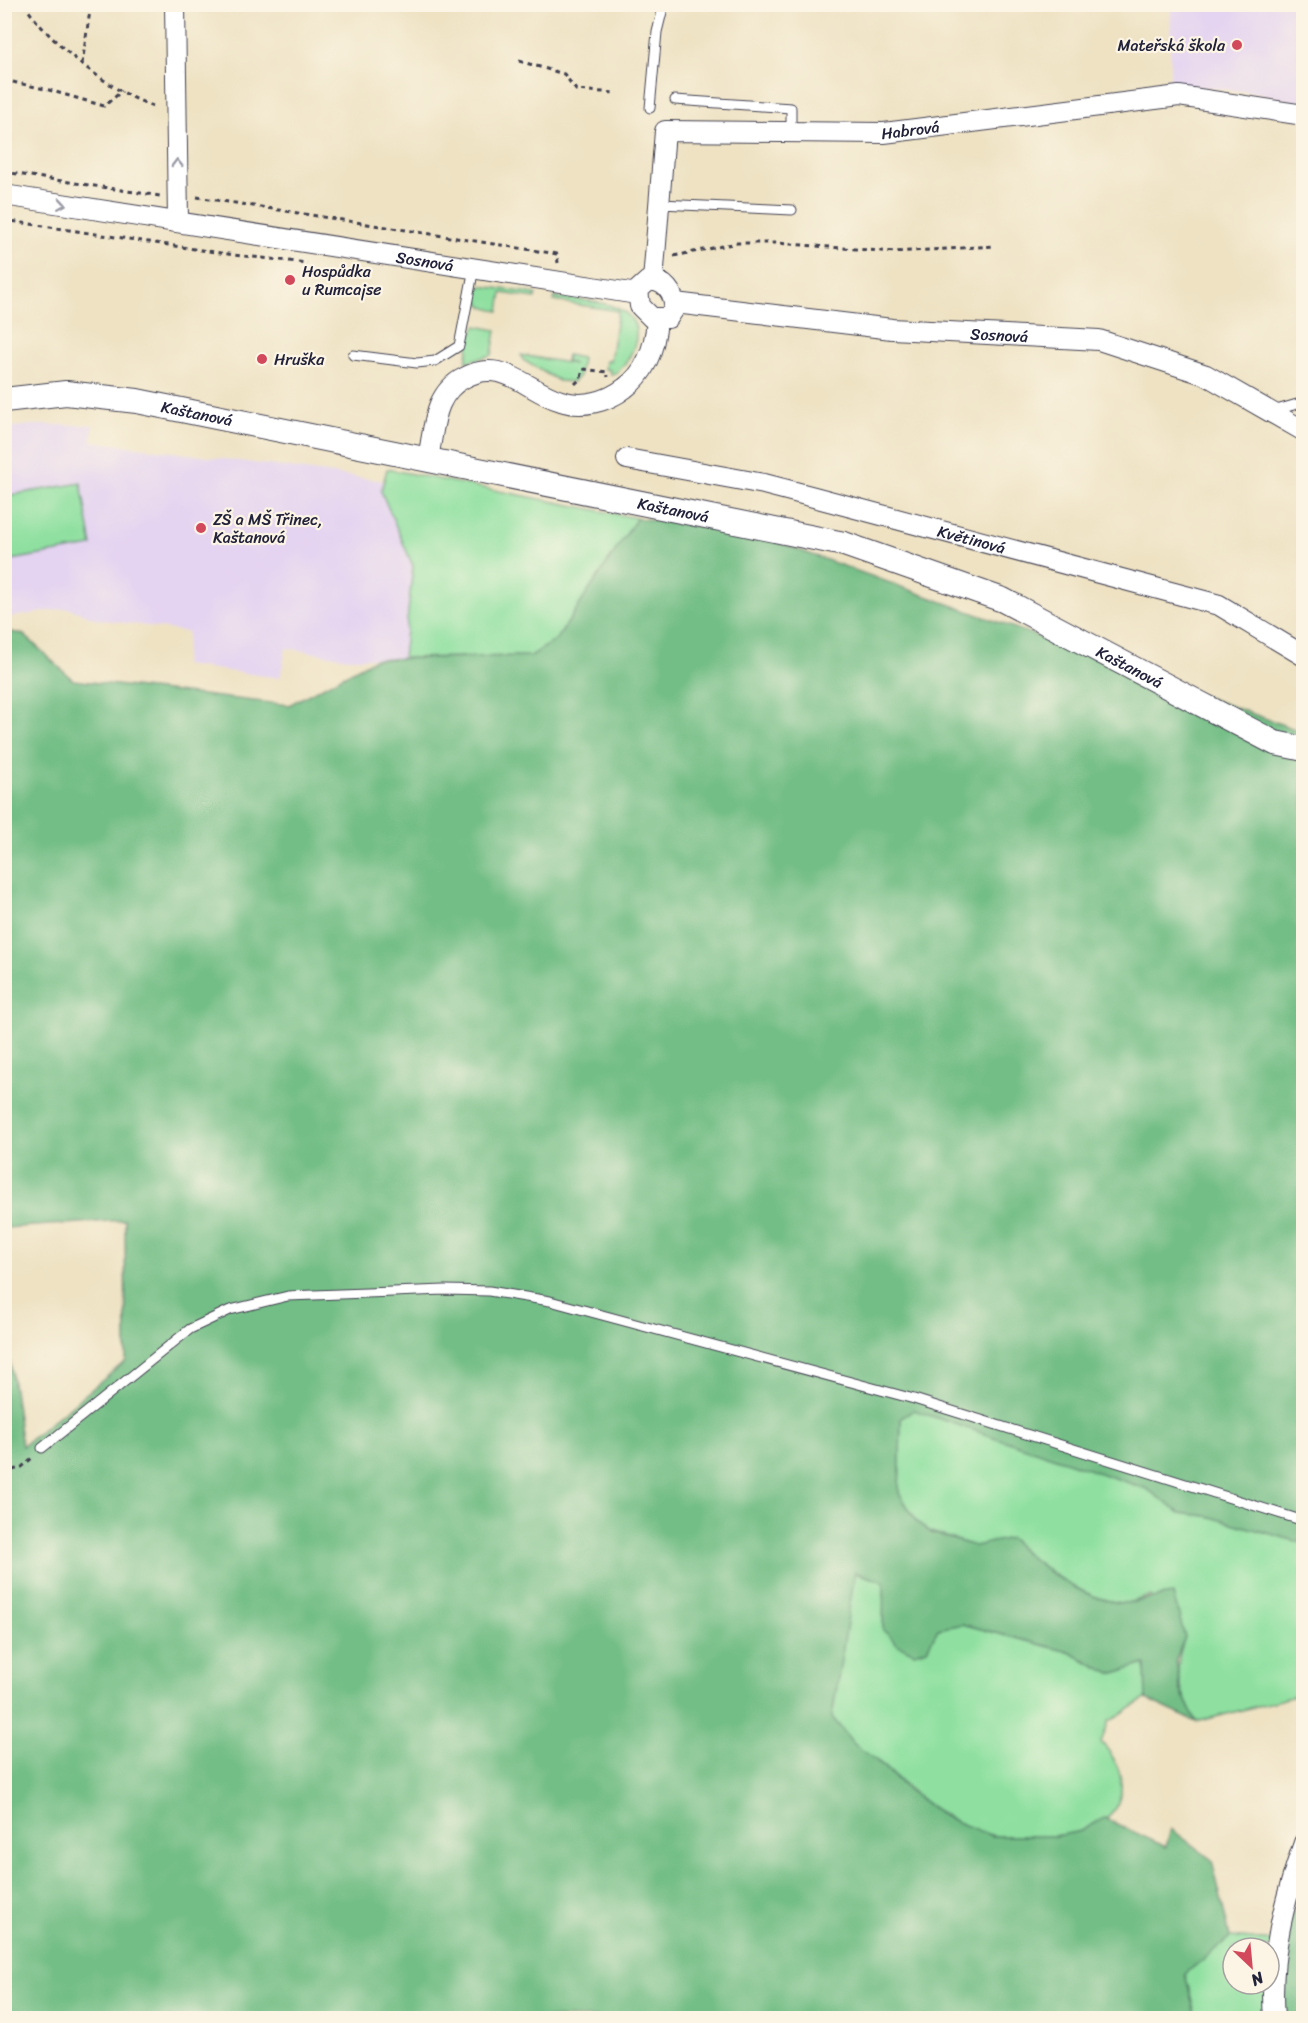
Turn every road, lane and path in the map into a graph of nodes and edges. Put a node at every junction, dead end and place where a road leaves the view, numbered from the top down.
1 (24, 4) edge
2 (91, 4) edge
3 (175, 4) edge
4 (664, 4) edge
5 (519, 61) dead end
6 (82, 64) junction
7 (4, 80) edge
8 (122, 91) junction
9 (616, 93) dead end
10 (675, 99) dead end
11 (650, 108) dead end
12 (168, 110) dead end
13 (1304, 115) edge
14 (791, 132) junction
15 (4, 172) edge
16 (194, 190) dead end
17 (4, 195) edge
18 (167, 197) dead end
19 (660, 204) junction
20 (792, 210) dead end
21 (178, 221) junction
22 (996, 246) dead end
23 (655, 257) junction
24 (558, 267) dead end
25 (474, 268) junction
26 (653, 281) junction
27 (637, 294) junction
28 (675, 303) junction
29 (657, 320) junction
30 (353, 355) dead end
31 (4, 400) edge
32 (1304, 402) edge
33 (1270, 412) junction
34 (1304, 431) edge
35 (428, 458) junction
36 (627, 459) dead end
37 (1304, 656) edge
38 (1302, 750) edge
39 (42, 1448) joint
40 (4, 1473) edge
41 (1304, 1521) edge
42 (1304, 1843) edge
43 (1274, 2019) edge

1 - 6 path
2 - 6 path
21 -> 3 street
4 - 11 lane
5 - 9 path
6 - 8 path
7 - 8 path
8 - 12 path
10 - 14 lane
13 - 14 street, Habrová
14 - 19 street, Habrová
15 - 18 path
16 - 24 path
17 -> 21 street, Sosnová
19 - 20 lane
19 - 23 street, Habrová
21 - 25 street, Sosnová
22 - 23 path
23 - 26 street, Habrová
25 - 27 street, Sosnová
25 - 30 lane
26 - 27 street
26 - 28 street
27 - 29 street
28 - 29 street
28 - 33 street, Sosnová
29 - 35 street
31 - 35 street, Kaštanová
32 - 33 lane
33 - 34 street, Sosnová
35 - 38 street, Kaštanová
36 - 37 street, Květinová
39 - 40 path
39 - 41 lane
42 - 43 street

